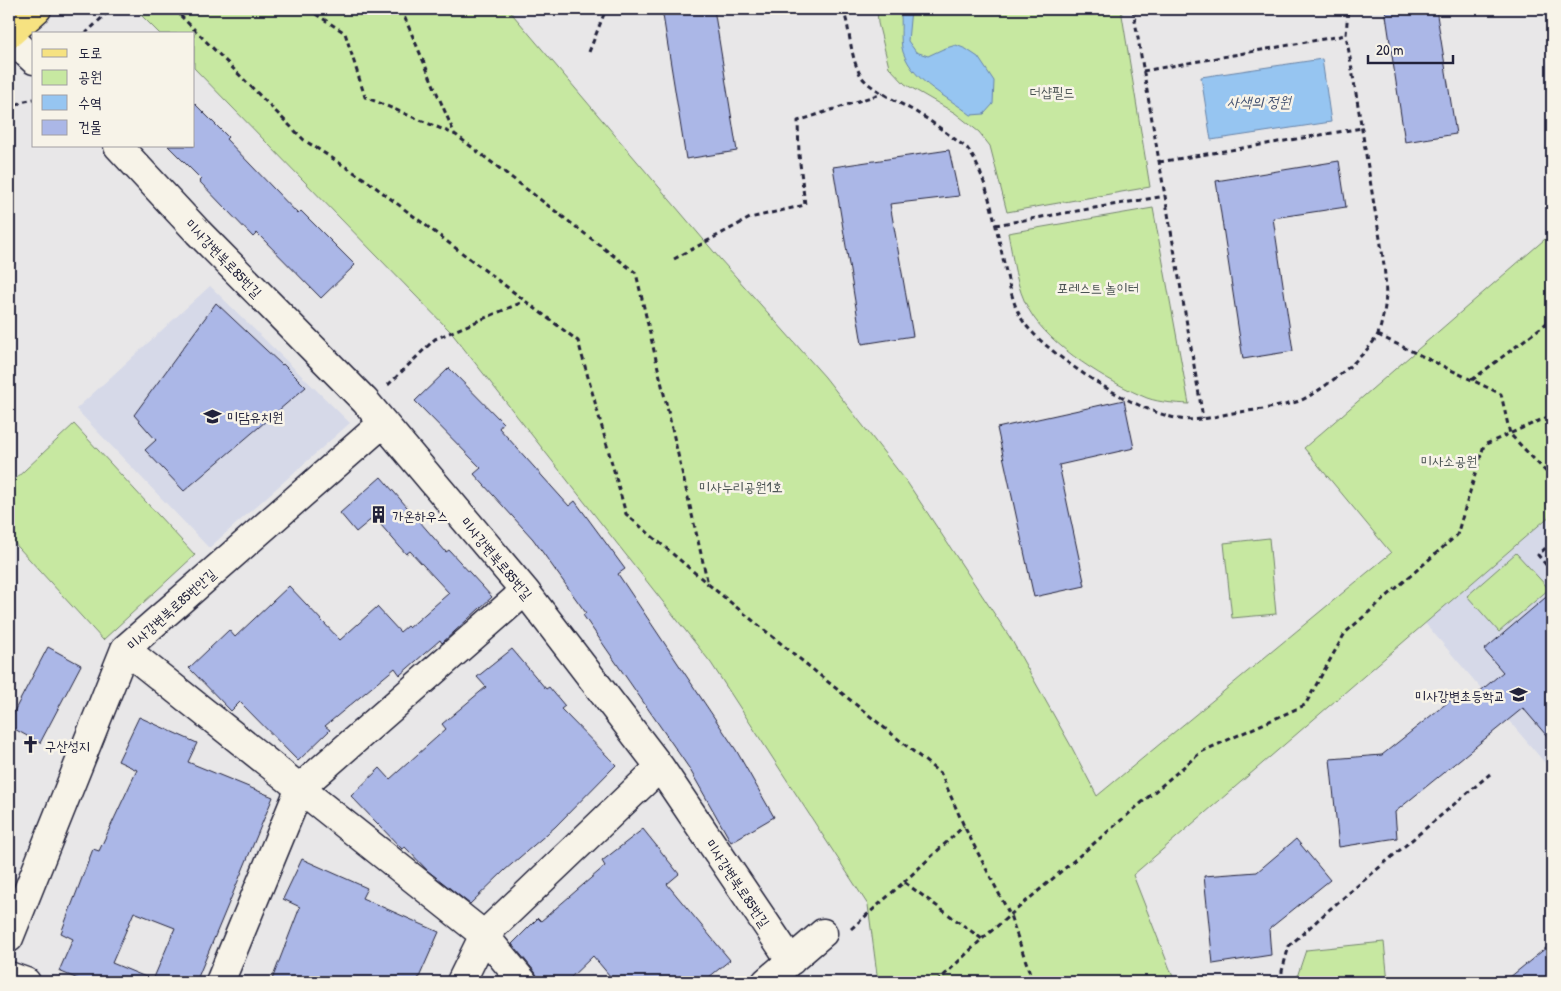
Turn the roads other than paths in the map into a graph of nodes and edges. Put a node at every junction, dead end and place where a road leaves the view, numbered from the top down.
1 (38, 9) edge
2 (9, 36) edge
3 (32, 58) edge
4 (120, 148) edge
5 (383, 423) junction
6 (525, 591) junction
7 (125, 648) junction
8 (660, 767) junction
9 (300, 788) junction
10 (823, 933) dead end
11 (484, 935) junction
12 (9, 938) edge
13 (791, 961) junction
14 (9, 976) edge
15 (26, 982) edge
16 (220, 982) edge
17 (462, 982) edge
18 (523, 982) edge
19 (766, 982) edge

1 - 2 main road
2 - 3 street
4 - 5 street, 미사강변북로85번길
5 - 6 street, 미사강변북로85번길
5 - 7 street, 미사강변북로85번안길
6 - 8 street, 미사강변북로85번길
6 - 9 street
7 - 9 street
7 - 12 street, 미사강변북로85번안길
8 - 11 street
8 - 13 street, 미사강변북로85번길
9 - 11 street
9 - 16 street
10 - 13 street
11 - 17 street
11 - 18 street
13 - 19 street
14 - 15 street

